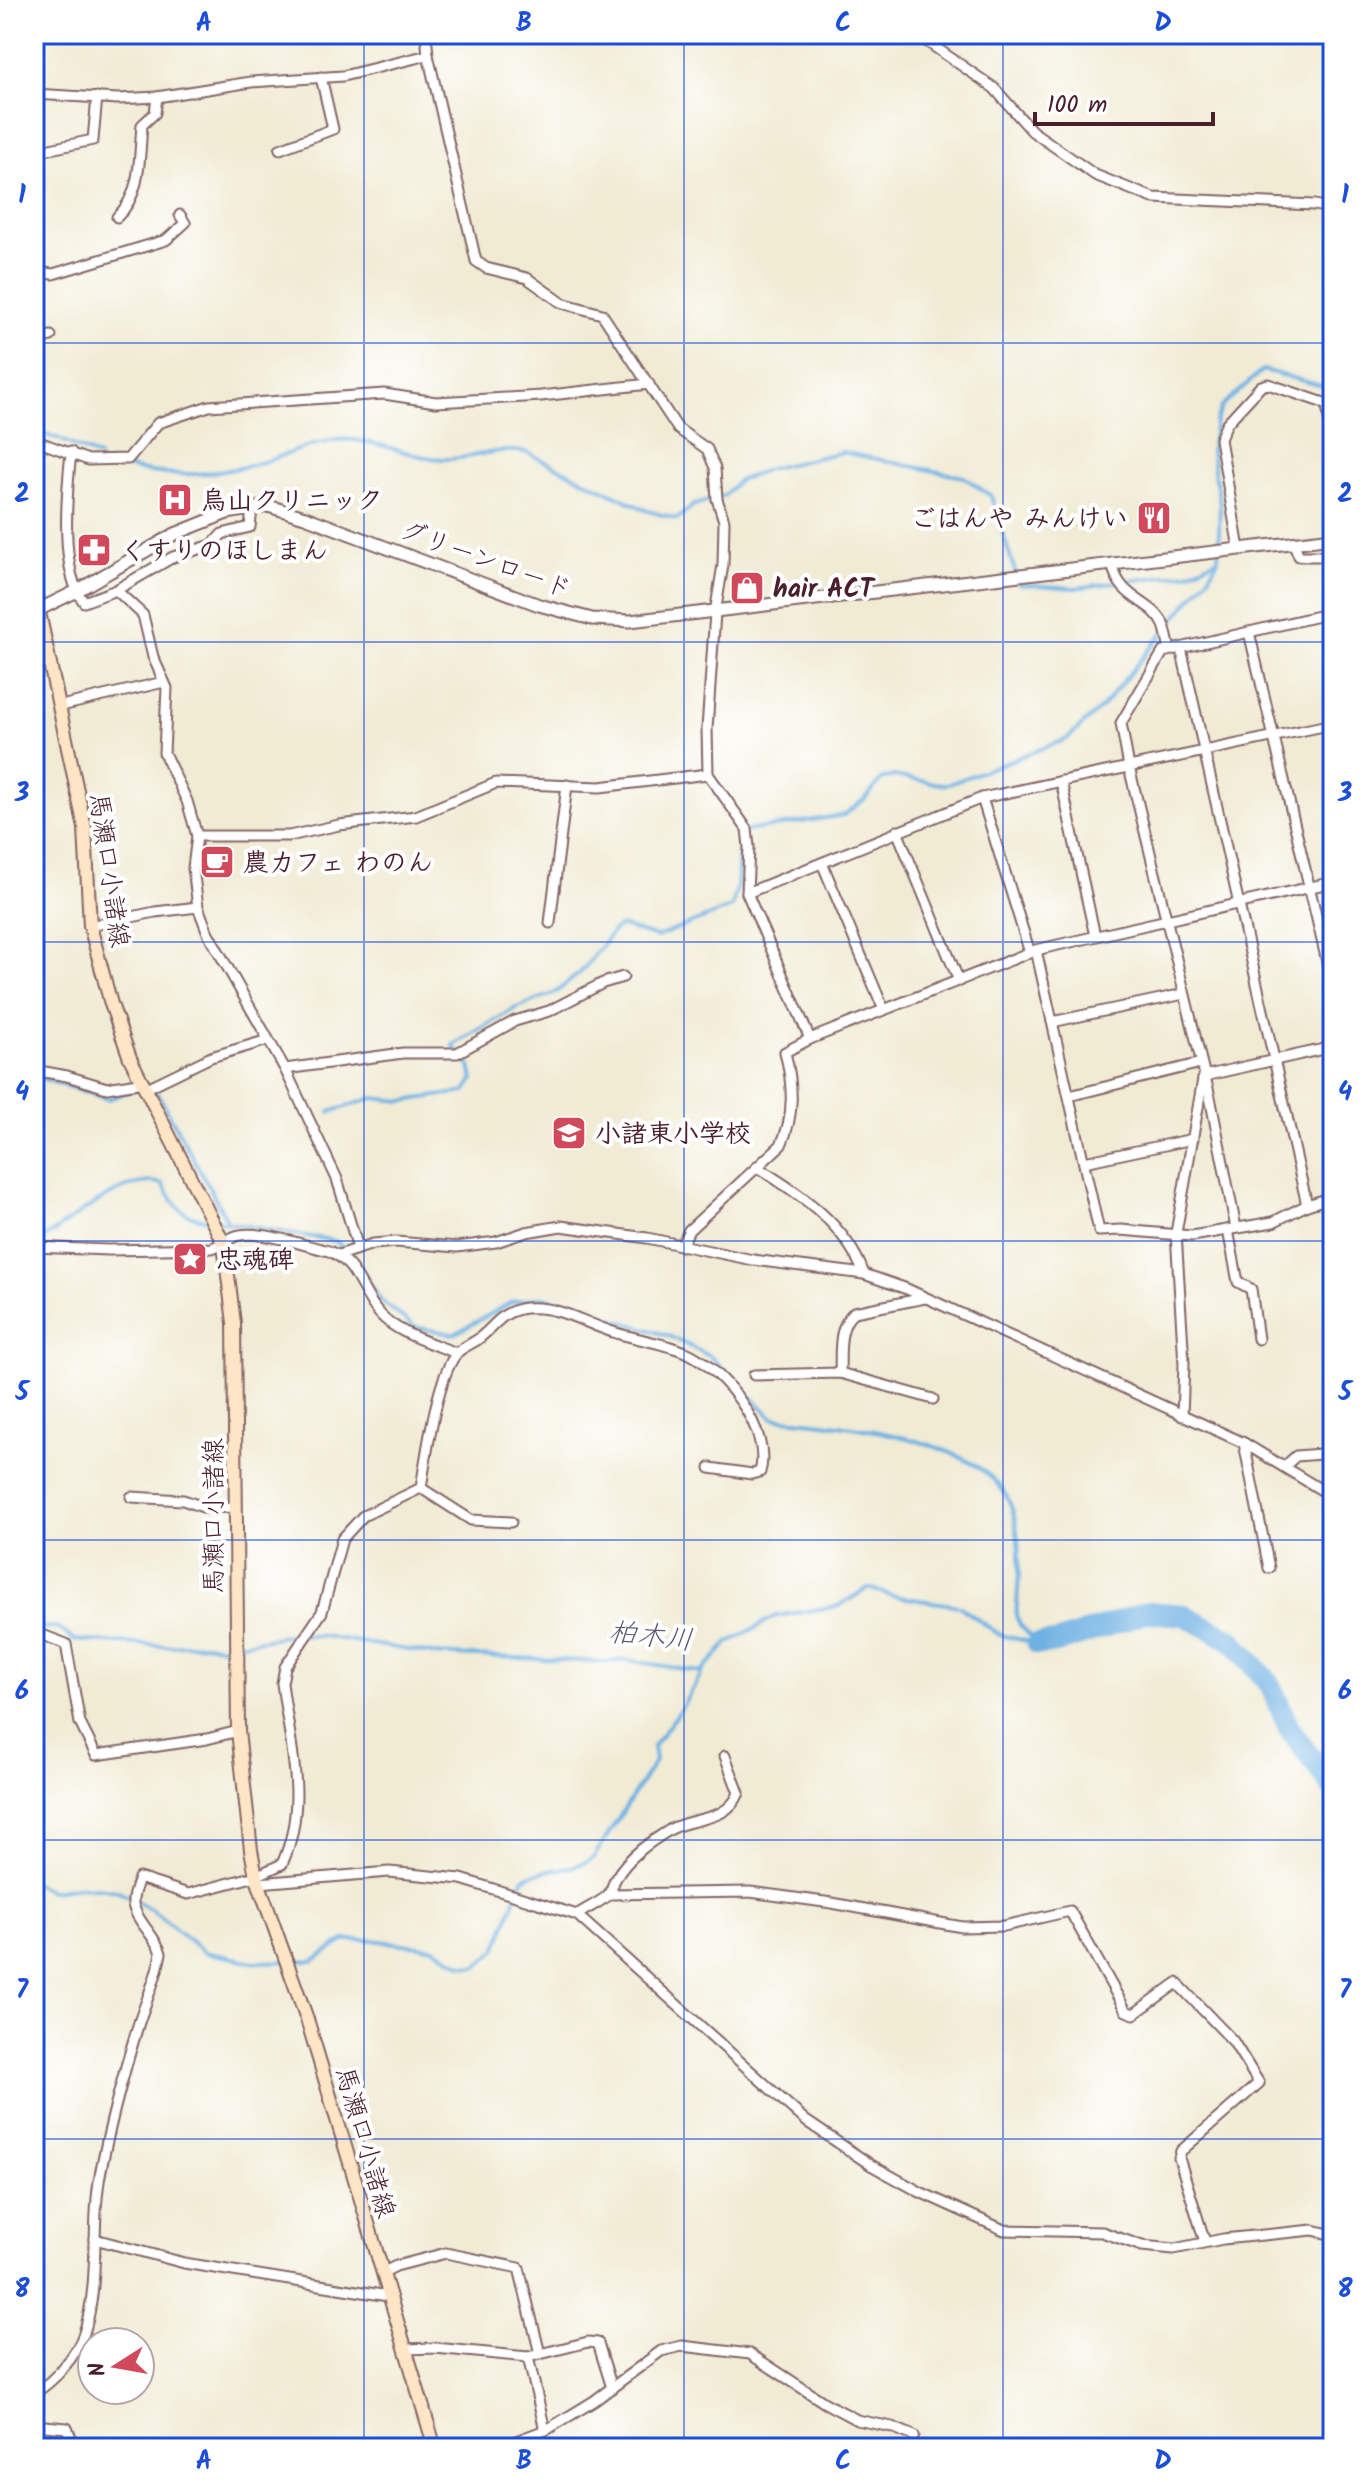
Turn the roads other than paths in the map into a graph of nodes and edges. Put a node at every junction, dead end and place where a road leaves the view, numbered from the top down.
1 (426, 34) edge
2 (916, 34) edge
3 (428, 55) junction
4 (321, 77) junction
5 (34, 94) edge
6 (97, 97) junction
7 (157, 97) junction
8 (280, 149) dead end
9 (36, 152) dead end
10 (1333, 209) edge
11 (180, 215) dead end
12 (117, 217) dead end
13 (34, 272) edge
14 (51, 336) dead end
15 (34, 339) edge
16 (649, 384) junction
17 (1330, 406) edge
18 (34, 440) edge
19 (1333, 445) edge
20 (71, 452) junction
21 (252, 509) junction
22 (1333, 538) edge
23 (1293, 542) junction
24 (1239, 549) junction
25 (1333, 556) edge
26 (1112, 563) junction
27 (34, 589) edge
28 (116, 590) junction
29 (75, 592) junction
30 (36, 611) edge
31 (715, 613) junction
32 (1249, 632) junction
33 (1333, 644) edge
34 (1176, 649) junction
35 (164, 682) junction
36 (61, 706) junction
37 (1333, 724) edge
38 (1274, 736) junction
39 (1204, 751) junction
40 (1129, 767) junction
41 (708, 774) junction
42 (1061, 781) junction
43 (567, 785) junction
44 (982, 798) junction
45 (897, 831) junction
46 (197, 836) junction
47 (822, 863) junction
48 (1333, 882) edge
49 (1309, 887) junction
50 (747, 893) junction
51 (1239, 902) junction
52 (198, 907) junction
53 (1166, 919) junction
54 (550, 923) dead end
55 (90, 926) junction
56 (1095, 936) junction
57 (1033, 951) junction
58 (623, 977) dead end
59 (959, 981) junction
60 (1333, 987) edge
61 (1184, 994) junction
62 (884, 1010) junction
63 (1052, 1022) junction
64 (810, 1039) junction
65 (268, 1040) junction
66 (1333, 1047) edge
67 (1274, 1060) junction
68 (1201, 1063) junction
69 (285, 1069) junction
70 (34, 1070) edge
71 (1204, 1076) junction
72 (146, 1085) junction
73 (1069, 1096) junction
74 (1193, 1139) junction
75 (1084, 1162) junction
76 (757, 1167) junction
77 (1333, 1197) edge
78 (1307, 1205) junction
79 (1232, 1229) junction
80 (1176, 1233) junction
81 (224, 1244) junction
82 (681, 1246) junction
83 (34, 1247) edge
84 (358, 1248) junction
85 (339, 1255) junction
86 (864, 1274) junction
87 (925, 1298) junction
88 (1258, 1339) dead end
89 (456, 1353) junction
90 (840, 1373) junction
91 (754, 1375) dead end
92 (933, 1399) dead end
93 (1182, 1416) junction
94 (1244, 1443) junction
95 (1333, 1453) edge
96 (1285, 1466) junction
97 (710, 1468) dead end
98 (421, 1488) junction
99 (131, 1497) dead end
100 (1333, 1497) edge
101 (235, 1507) junction
102 (511, 1522) dead end
103 (1269, 1568) dead end
104 (45, 1636) dead end
105 (1333, 1654) edge
106 (1333, 1664) edge
107 (238, 1731) junction
108 (725, 1756) dead end
109 (258, 1880) junction
110 (610, 1894) junction
111 (577, 1915) junction
112 (1333, 2235) edge
113 (95, 2239) junction
114 (1205, 2242) junction
115 (382, 2273) junction
116 (388, 2296) junction
117 (405, 2349) junction
118 (540, 2354) junction
119 (528, 2357) junction
120 (612, 2388) junction
121 (34, 2393) edge
122 (34, 2425) edge
123 (545, 2430) junction
124 (914, 2436) dead end
125 (75, 2448) edge
126 (435, 2448) edge
127 (497, 2448) edge

1 - 3 street
2 - 10 street
3 - 4 street
3 - 16 street
4 - 7 street
4 - 8 street
5 - 6 street
6 - 7 street
6 - 9 street
7 - 12 street
11 - 13 street
14 - 15 street
16 - 20 street
16 - 31 street
17 - 19 street
17 - 24 street
18 - 20 street
20 - 29 street
21 - 28 street
21 - 29 street, グリーンロード
21 - 31 street, グリーンロード
22 - 23 street, グリーンロード
23 - 24 street, グリーンロード
23 - 25 street
24 - 26 street, グリーンロード
26 - 31 street, グリーンロード
26 - 34 street
27 - 30 main road, 馬瀬口小諸線
28 - 29 street
28 - 35 street
29 - 30 street, グリーンロード
30 - 36 main road, 馬瀬口小諸線
31 - 41 street
32 - 33 street
32 - 34 street
32 - 38 street
34 - 39 street
34 - 40 street
35 - 36 street
35 - 46 street
36 - 55 main road, 馬瀬口小諸線
37 - 38 street
38 - 39 street
38 - 49 street
39 - 40 street
39 - 51 street
40 - 42 street
40 - 53 street
41 - 43 street
41 - 50 street
42 - 44 street
42 - 56 street
43 - 46 street
43 - 54 street
44 - 45 street
44 - 57 street
45 - 47 street
45 - 59 street
46 - 52 street
47 - 50 street
47 - 62 street
48 - 49 street
49 - 51 street
49 - 60 street
50 - 64 street
51 - 53 street
51 - 67 street
52 - 55 street
52 - 65 street
53 - 56 street
53 - 61 street
55 - 72 main road, 馬瀬口小諸線
56 - 57 street
57 - 59 street
57 - 63 street
58 - 69 street
59 - 62 street
61 - 63 street
61 - 68 street
62 - 64 street
63 - 73 street
64 - 76 street
65 - 69 street
65 - 72 street
66 - 67 street
67 - 71 street
67 - 78 street
68 - 71 street
68 - 73 street
69 - 84 street
70 - 72 street
71 - 74 street
71 - 79 street
72 - 81 main road, 馬瀬口小諸線
73 - 75 street
74 - 75 street
74 - 80 street
75 - 80 street
76 - 82 street
76 - 86 street
77 - 78 street
78 - 79 street
79 - 80 street
79 - 88 street
80 - 93 street
81 - 83 street
81 - 85 street
81 - 101 main road, 馬瀬口小諸線
82 - 84 street
82 - 86 street
84 - 85 street
85 - 89 street
86 - 87 street
87 - 90 street
87 - 93 street
89 - 97 street
89 - 98 street
90 - 91 street
90 - 92 street
93 - 94 street
94 - 96 street
94 - 103 street
95 - 96 street
96 - 100 street
98 - 102 street
98 - 109 street
99 - 101 street
101 - 107 main road, 馬瀬口小諸線
104 - 107 street
105 - 106 street
107 - 109 main road, 馬瀬口小諸線
108 - 110 street
109 - 111 street
109 - 113 street
109 - 115 main road, 馬瀬口小諸線
110 - 111 street
110 - 114 street
111 - 114 street
112 - 114 street
113 - 116 street
113 - 121 street
115 - 116 main road, 馬瀬口小諸線
115 - 118 street
116 - 117 main road, 馬瀬口小諸線
117 - 119 street
117 - 126 main road, 馬瀬口小諸線
118 - 119 street
118 - 120 street
119 - 123 street
120 - 123 street
120 - 124 street
122 - 125 street
123 - 127 street

